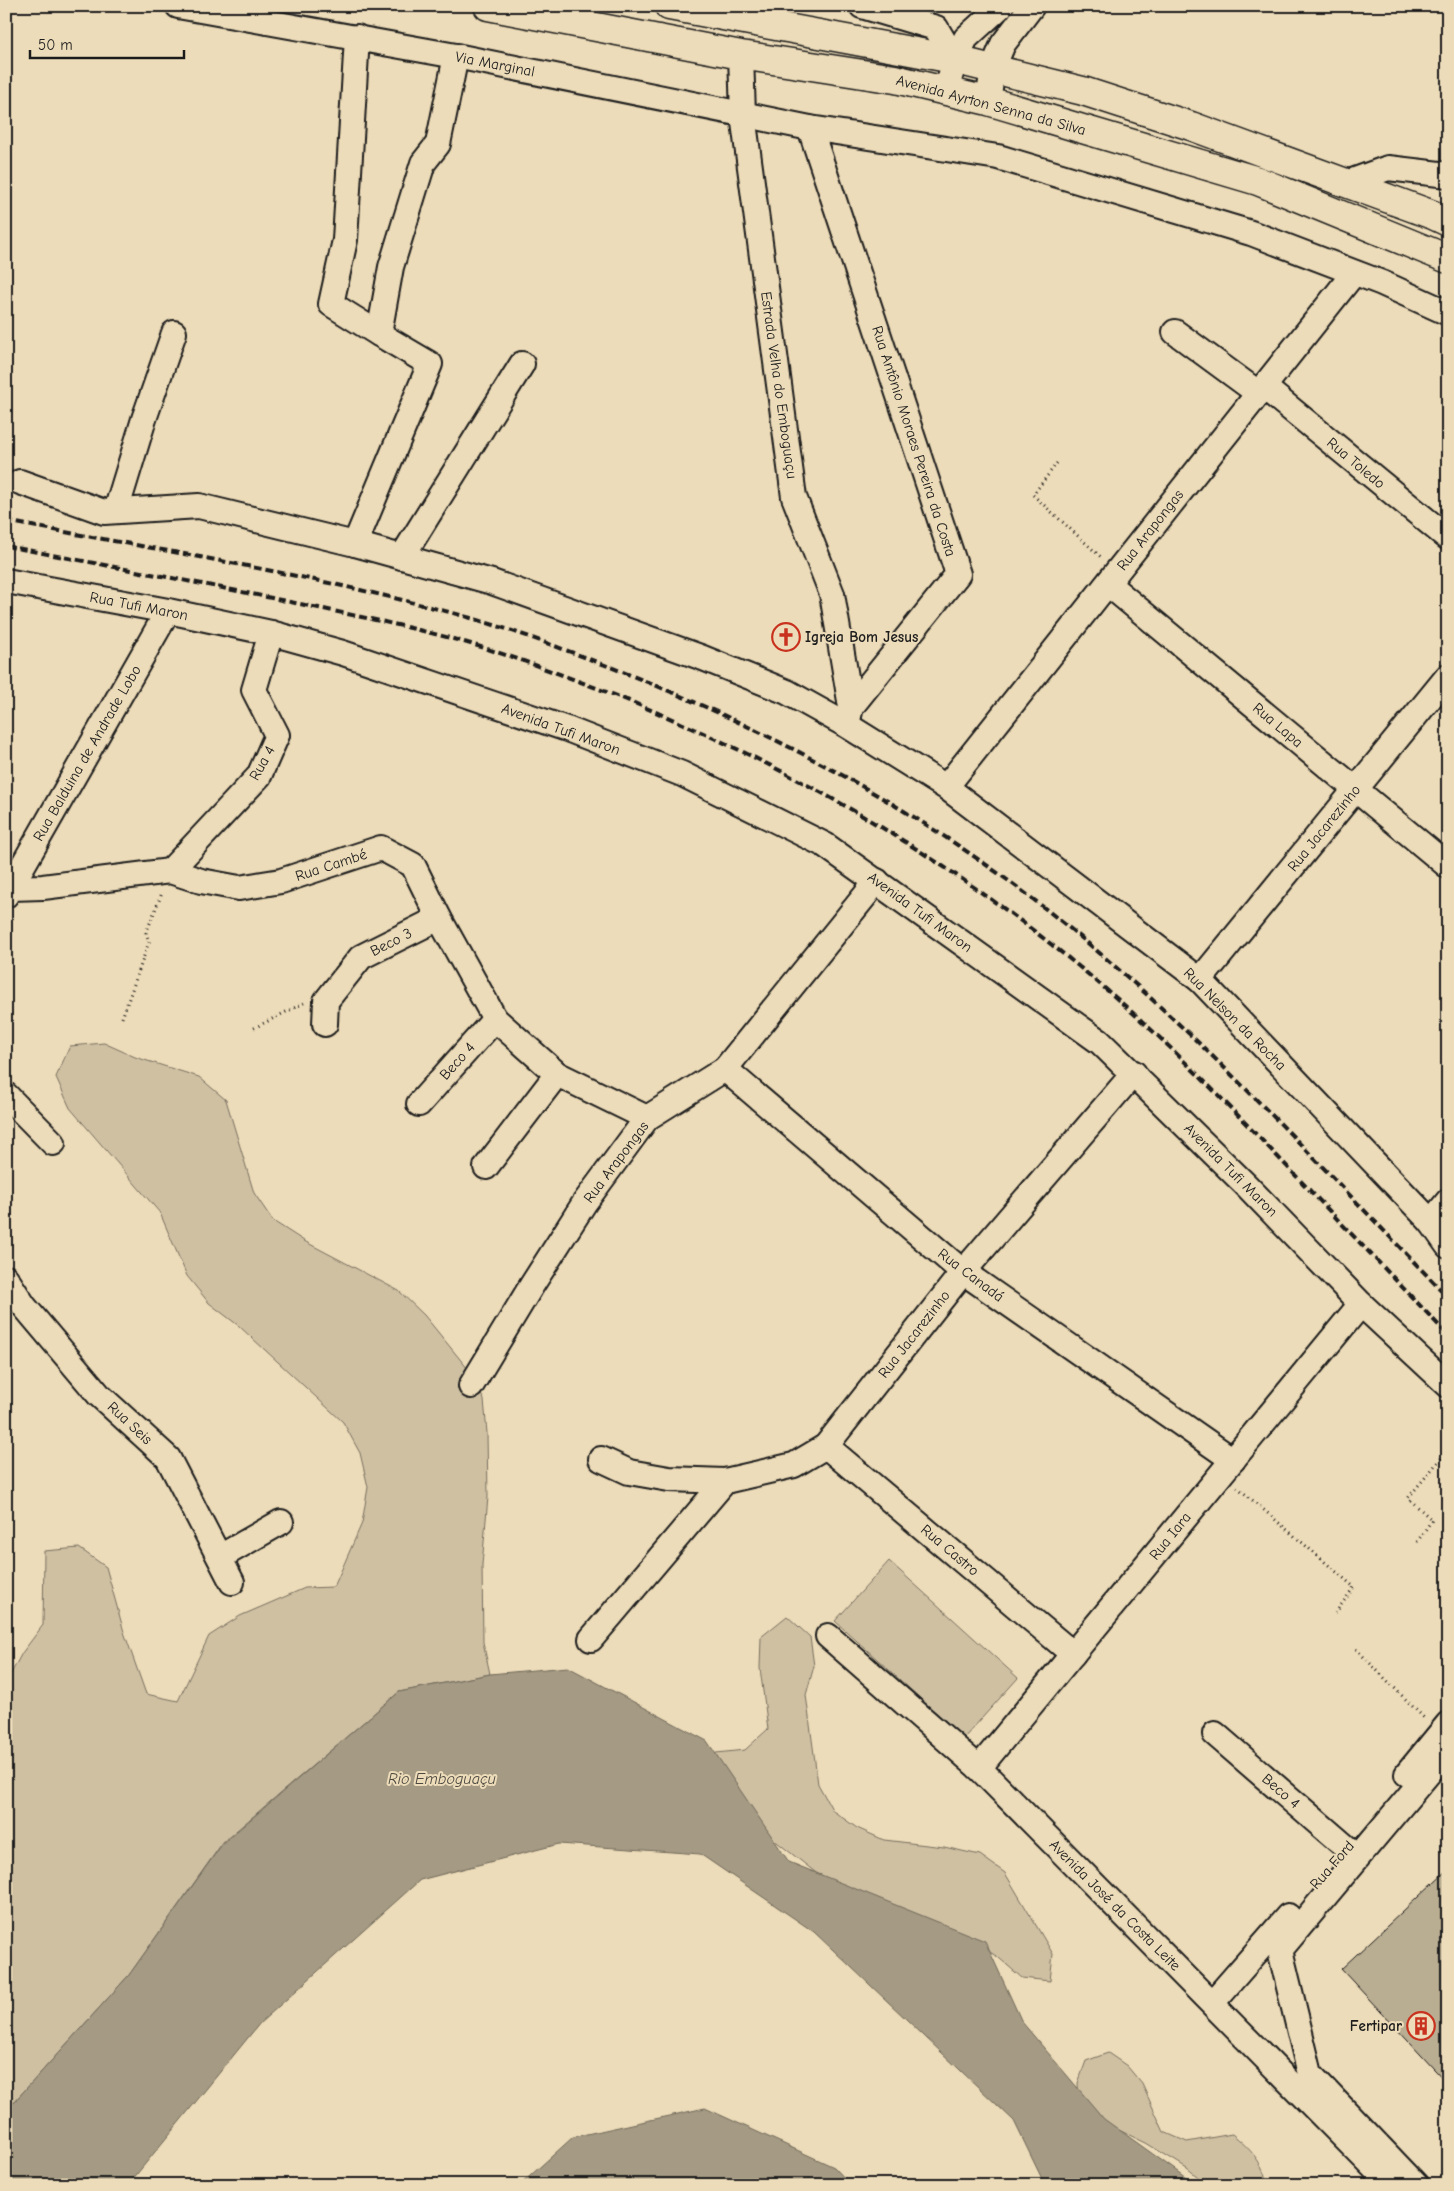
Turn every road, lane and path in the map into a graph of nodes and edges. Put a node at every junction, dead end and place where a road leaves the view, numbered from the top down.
1 (178, 6) edge
2 (488, 6) edge
3 (669, 6) edge
4 (862, 6) edge
5 (1001, 6) edge
6 (1032, 6) edge
7 (357, 37) junction
8 (741, 55) junction
9 (456, 56) junction
10 (955, 60) junction
11 (993, 68) junction
12 (946, 92) junction
13 (988, 101) junction
14 (743, 115) junction
15 (810, 128) junction
16 (1448, 175) edge
17 (1347, 183) junction
18 (1448, 222) edge
19 (1448, 259) edge
20 (1354, 273) junction
21 (1448, 313) edge
22 (1175, 332) dead end
23 (174, 333) dead end
24 (379, 334) junction
25 (522, 364) dead end
26 (1261, 390) junction
27 (1058, 463) dead end
28 (20, 482) dead end
29 (116, 511) junction
30 (1448, 538) edge
31 (355, 544) junction
32 (402, 557) junction
33 (1112, 578) junction
34 (6, 581) edge
35 (168, 610) junction
36 (271, 633) junction
37 (1448, 676) edge
38 (849, 716) junction
39 (946, 787) junction
40 (1355, 789) junction
41 (1448, 866) edge
42 (170, 871) junction
43 (877, 881) junction
44 (8, 891) edge
45 (439, 918) junction
46 (1200, 980) junction
47 (326, 1013) joint
48 (122, 1018) dead end
49 (495, 1019) junction
50 (254, 1028) dead end
51 (725, 1069) junction
52 (1134, 1073) junction
53 (557, 1074) junction
54 (6, 1095) edge
55 (419, 1104) dead end
56 (647, 1118) junction
57 (53, 1143) dead end
58 (486, 1167) dead end
59 (1441, 1214) edge
60 (1448, 1246) edge
61 (964, 1272) junction
62 (6, 1278) edge
63 (1361, 1304) junction
64 (1448, 1385) edge
65 (472, 1386) dead end
66 (826, 1446) junction
67 (1448, 1450) edge
68 (601, 1459) dead end
69 (1227, 1467) junction
70 (725, 1481) junction
71 (281, 1522) dead end
72 (1417, 1542) dead end
73 (220, 1558) junction
74 (232, 1582) dead end
75 (1334, 1615) dead end
76 (828, 1636) dead end
77 (591, 1639) dead end
78 (1356, 1649) dead end
79 (1073, 1654) junction
80 (1215, 1734) dead end
81 (1445, 1736) edge
82 (979, 1768) junction
83 (1347, 1848) junction
84 (1212, 2004) junction
85 (1391, 2185) edge
86 (1416, 2185) edge

1 - 7 street, Via Marginal
2 - 8 highway, Avenida Ayrton Senna da Silva
3 - 10 highway, Avenida Ayrton Senna da Silva
4 - 10 street
5 - 10 street
6 - 11 street
7 - 9 street, Via Marginal
7 - 24 street
8 - 12 highway, Avenida Ayrton Senna da Silva
8 - 14 street, Estrada Velha do Emboguaçu
9 - 14 street, Via Marginal
9 - 24 street
10 - 11 highway, Avenida Ayrton Senna da Silva
10 - 12 street
11 - 13 street
11 - 17 highway, Avenida Ayrton Senna da Silva
12 - 13 highway, Avenida Ayrton Senna da Silva
13 - 19 highway, Avenida Ayrton Senna da Silva
14 - 15 street, Via Marginal
14 - 38 street, Estrada Velha do Emboguaçu
15 - 20 street, Via Marginal
15 - 38 street, Rua Antônio Moraes Pereira da Costa
16 - 17 street
17 - 18 highway, Avenida Ayrton Senna da Silva
20 - 21 street, Via Marginal
20 - 26 street, Rua Arapongas
22 - 26 street, Rua Toledo
23 - 29 street
24 - 31 street
25 - 32 street
26 - 30 street, Rua Toledo
26 - 33 street, Rua Arapongas
27 - 33 path
28 - 29 street, Rua Nelson da Rocha
29 - 31 street, Rua Nelson da Rocha
31 - 32 street, Rua Nelson da Rocha
32 - 38 street, Rua Nelson da Rocha
33 - 39 street, Rua Arapongas
33 - 40 street, Rua Lapa
34 - 35 street, Rua Tufi Maron
35 - 36 street, Rua Tufi Maron
35 - 44 street, Rua Balduina de Andrade Lobo
36 - 42 street, Rua 4
36 - 43 street, Avenida Tufi Maron
37 - 40 street, Rua Jacarezinho
38 - 39 street, Rua Nelson da Rocha
39 - 46 street, Rua Nelson da Rocha
40 - 41 street, Rua Lapa
40 - 46 street, Rua Jacarezinho
42 - 44 street, Rua Cambé
42 - 45 street, Rua Cambé
42 - 48 path
43 - 51 street, Rua Arapongas
43 - 52 street, Avenida Tufi Maron
45 - 47 street, Beco 3
45 - 49 street, Rua Cambé
46 - 59 street, Rua Nelson da Rocha
47 - 50 path
49 - 53 street, Rua Cambé
49 - 55 street, Beco 4
51 - 56 street, Rua Arapongas
51 - 61 street, Rua Canadá
52 - 61 street, Rua Jacarezinho
52 - 63 street, Avenida Tufi Maron
53 - 56 street, Rua Cambé
53 - 58 street
54 - 57 street
56 - 65 street, Rua Arapongas
59 - 60 street, Rua Nelson da Rocha
61 - 66 street, Rua Jacarezinho
61 - 69 street, Rua Canadá
62 - 73 street, Rua Seis
63 - 64 street, Avenida Tufi Maron
63 - 69 street, Rua Iara
66 - 70 street, Rua Jacarezinho
66 - 79 street, Rua Castro
67 - 72 path
68 - 70 street, Rua Jacarezinho
69 - 75 path
69 - 79 street, Rua Iara
70 - 77 street
71 - 73 street
73 - 74 street, Rua Seis
76 - 82 street, Avenida José da Costa Leite
78 - 81 path
79 - 82 street, Rua Iara
80 - 83 street, Beco 4
81 - 83 street, Rua Ford
81 - 86 street
82 - 84 street, Avenida José da Costa Leite
83 - 84 street, Rua Ford
84 - 85 street, Avenida José da Costa Leite

